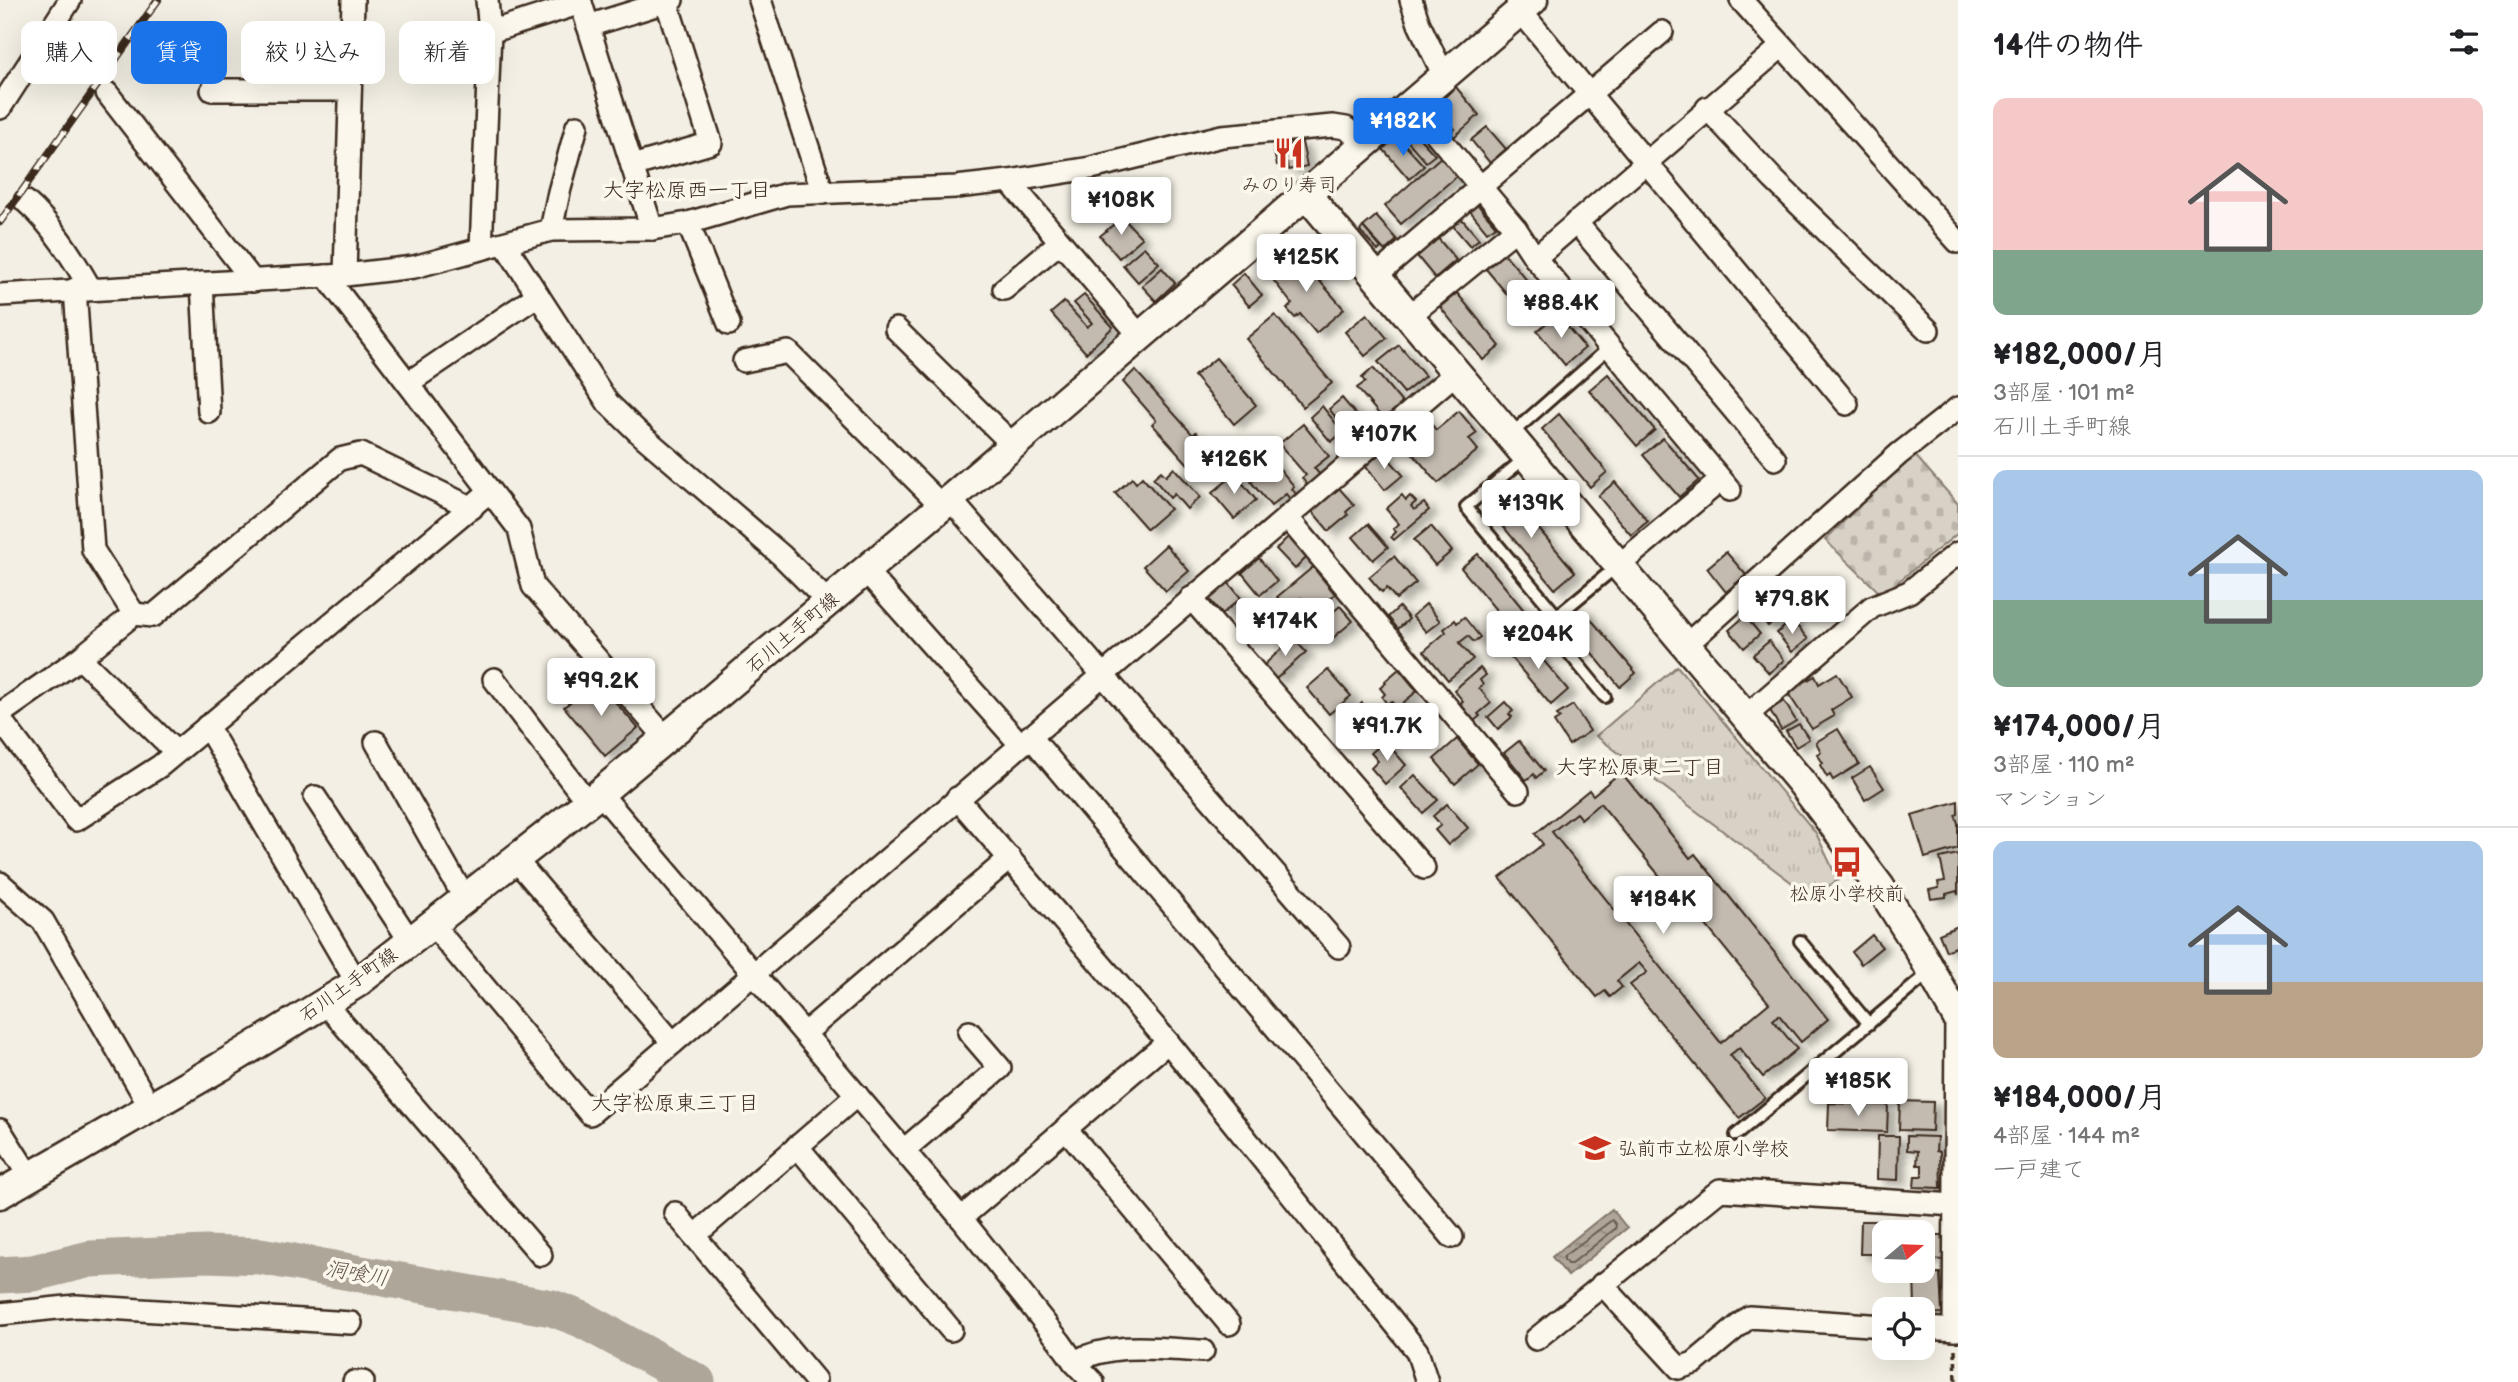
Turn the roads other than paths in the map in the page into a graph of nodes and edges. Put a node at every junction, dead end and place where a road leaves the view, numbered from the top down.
1 (70, 0) edge
2 (353, 0) edge
3 (487, 0) edge
4 (760, 0) edge
5 (1411, 0) edge
6 (1741, 0) edge
7 (668, 1) edge
8 (580, 2) edge
9 (1523, 4) edge
10 (489, 21) edge
11 (588, 26) junction
12 (495, 30) edge
13 (1662, 32) dead end
14 (1781, 47) junction
15 (1444, 76) junction
16 (488, 84) edge
17 (212, 90) dead end
18 (350, 90) junction
19 (107, 93) dead end
20 (1590, 94) junction
21 (1411, 104) junction
22 (0, 108) edge
23 (1707, 108) junction
24 (577, 126) dead end
25 (1365, 144) junction
26 (1646, 162) junction
27 (632, 166) junction
28 (1009, 181) junction
29 (1480, 185) junction
30 (823, 193) junction
31 (1306, 194) junction
32 (25, 201) dead end
33 (1576, 222) junction
34 (688, 223) junction
35 (652, 229) junction
36 (1516, 229) junction
37 (551, 230) junction
38 (1060, 242) junction
39 (1958, 242) edge
40 (504, 243) junction
41 (481, 249) junction
42 (1535, 258) junction
43 (336, 275) junction
44 (1376, 276) junction
45 (253, 281) junction
46 (202, 283) junction
47 (83, 289) junction
48 (1004, 289) dead end
49 (0, 295) edge
50 (538, 295) junction
51 (1409, 316) junction
52 (729, 324) dead end
53 (896, 329) dead end
54 (1928, 330) dead end
55 (1140, 336) junction
56 (1610, 347) junction
57 (744, 361) dead end
58 (1457, 372) junction
59 (408, 383) junction
60 (1847, 404) dead end
61 (1958, 408) edge
62 (209, 412) dead end
63 (1013, 445) junction
64 (1518, 446) junction
65 (1775, 459) dead end
66 (489, 492) junction
67 (946, 503) junction
68 (472, 508) junction
69 (1287, 516) junction
70 (1958, 553) edge
71 (1619, 565) junction
72 (865, 570) junction
73 (1191, 598) junction
74 (828, 602) junction
75 (134, 614) junction
76 (1557, 616) junction
77 (1686, 645) junction
78 (80, 658) junction
79 (1102, 674) junction
80 (494, 679) dead end
81 (1605, 697) dead end
82 (1746, 716) junction
83 (0, 717) edge
84 (208, 726) junction
85 (666, 738) junction
86 (1025, 740) junction
87 (376, 742) dead end
88 (176, 752) junction
89 (1518, 791) dead end
90 (314, 797) dead end
91 (594, 798) junction
92 (957, 798) junction
93 (1010, 858) junction
94 (515, 859) junction
95 (1424, 868) dead end
96 (0, 883) edge
97 (465, 899) junction
98 (432, 924) junction
99 (410, 941) junction
100 (1800, 941) dead end
101 (1339, 947) dead end
102 (1931, 971) junction
103 (753, 974) junction
104 (357, 983) junction
105 (326, 1003) junction
106 (1957, 1017) edge
107 (1869, 1024) junction
108 (969, 1032) dead end
109 (805, 1034) junction
110 (1168, 1042) junction
111 (673, 1043) junction
112 (857, 1095) junction
113 (151, 1108) junction
114 (0, 1130) edge
115 (1067, 1130) junction
116 (1735, 1135) dead end
117 (797, 1146) junction
118 (904, 1150) junction
119 (29, 1176) junction
120 (0, 1194) edge
121 (1955, 1205) junction
122 (675, 1213) dead end
123 (961, 1218) junction
124 (1956, 1227) edge
125 (694, 1236) junction
126 (1452, 1237) dead end
127 (541, 1255) dead end
128 (1602, 1284) junction
129 (0, 1314) edge
130 (351, 1323) dead end
131 (1229, 1324) dead end
132 (1872, 1325) edge
133 (1935, 1329) edge
134 (951, 1330) dead end
135 (1956, 1330) edge
136 (1536, 1339) dead end
137 (1203, 1351) dead end
138 (1072, 1372) edge
139 (815, 1380) edge
140 (354, 1382) edge
141 (363, 1382) edge
142 (1093, 1382) edge
143 (1427, 1382) edge

1 - 22 street
2 - 18 street
3 - 10 street
4 - 30 street
5 - 15 street
6 - 14 street
7 - 11 street
7 - 27 street
8 - 11 street
8 - 12 street
9 - 15 main road, 石川土手町線
9 - 20 street
11 - 27 street
13 - 20 street
14 - 23 street
14 - 39 street
15 - 21 main road, 石川土手町線
16 - 41 street
17 - 18 street
18 - 43 street
19 - 45 street
20 - 26 street
20 - 29 street
21 - 25 main road, 石川土手町線
21 - 29 street
23 - 26 street
23 - 54 street
24 - 37 street
25 - 28 street
25 - 31 main road, 石川土手町線
26 - 33 street
26 - 60 street
27 - 35 street
28 - 30 street
28 - 38 street
29 - 36 street
29 - 44 street
30 - 34 street
31 - 44 main road
31 - 55 main road, 石川土手町線
32 - 47 street
33 - 42 street
33 - 65 street
34 - 35 street
34 - 52 street
35 - 37 street
36 - 42 street
36 - 51 street
37 - 40 street
38 - 48 street
38 - 55 street
40 - 41 street
40 - 50 street
41 - 43 street
42 - 56 street
43 - 45 street
43 - 59 street
44 - 51 main road
45 - 46 street
46 - 47 street
46 - 62 street
47 - 49 street
47 - 75 street
50 - 59 street
50 - 74 street
51 - 58 main road
53 - 63 street
55 - 63 main road, 石川土手町線
56 - 64 lane
56 - 71 street
57 - 67 street
58 - 64 main road
58 - 69 street
59 - 66 street
61 - 77 street
63 - 67 main road, 石川土手町線
64 - 71 main road
64 - 76 lane
66 - 68 street
66 - 85 street
67 - 72 main road, 石川土手町線
67 - 79 street
68 - 75 street
68 - 84 street
69 - 73 street
69 - 89 street
70 - 82 street
71 - 76 lane
71 - 77 main road
72 - 74 main road, 石川土手町線
72 - 86 street
73 - 79 street
73 - 95 street
74 - 85 main road, 石川土手町線
75 - 78 street
76 - 81 lane
77 - 82 main road
78 - 83 street
78 - 88 street
79 - 86 street
79 - 101 street
80 - 91 street
82 - 102 main road
83 - 88 street
84 - 88 street
84 - 104 street
85 - 91 main road, 石川土手町線
86 - 92 street
86 - 126 street
87 - 97 street
90 - 99 street
91 - 94 main road, 石川土手町線
91 - 103 street
92 - 93 street
92 - 103 street
93 - 109 street
93 - 110 street
94 - 97 main road, 石川土手町線
94 - 111 street
96 - 113 street
97 - 98 main road, 石川土手町線
98 - 99 main road, 石川土手町線
98 - 111 street
99 - 104 main road, 石川土手町線
100 - 107 lane
102 - 106 main road
102 - 107 lane
103 - 109 street
103 - 111 street
104 - 105 main road, 石川土手町線
105 - 113 main road, 石川土手町線
105 - 127 street
106 - 121 street
107 - 116 lane
108 - 118 street
109 - 112 street
110 - 115 street
110 - 143 street
112 - 117 street
112 - 118 street
113 - 119 main road, 石川土手町線
114 - 119 street
115 - 123 street
115 - 131 street
117 - 125 street
117 - 134 street
118 - 123 street
119 - 120 main road, 石川土手町線
121 - 124 street
121 - 128 street
122 - 125 street
123 - 138 street
124 - 135 street
125 - 139 street
128 - 132 street
128 - 136 street
129 - 130 street
133 - 135 street
137 - 138 street
138 - 142 street
140 - 141 street

